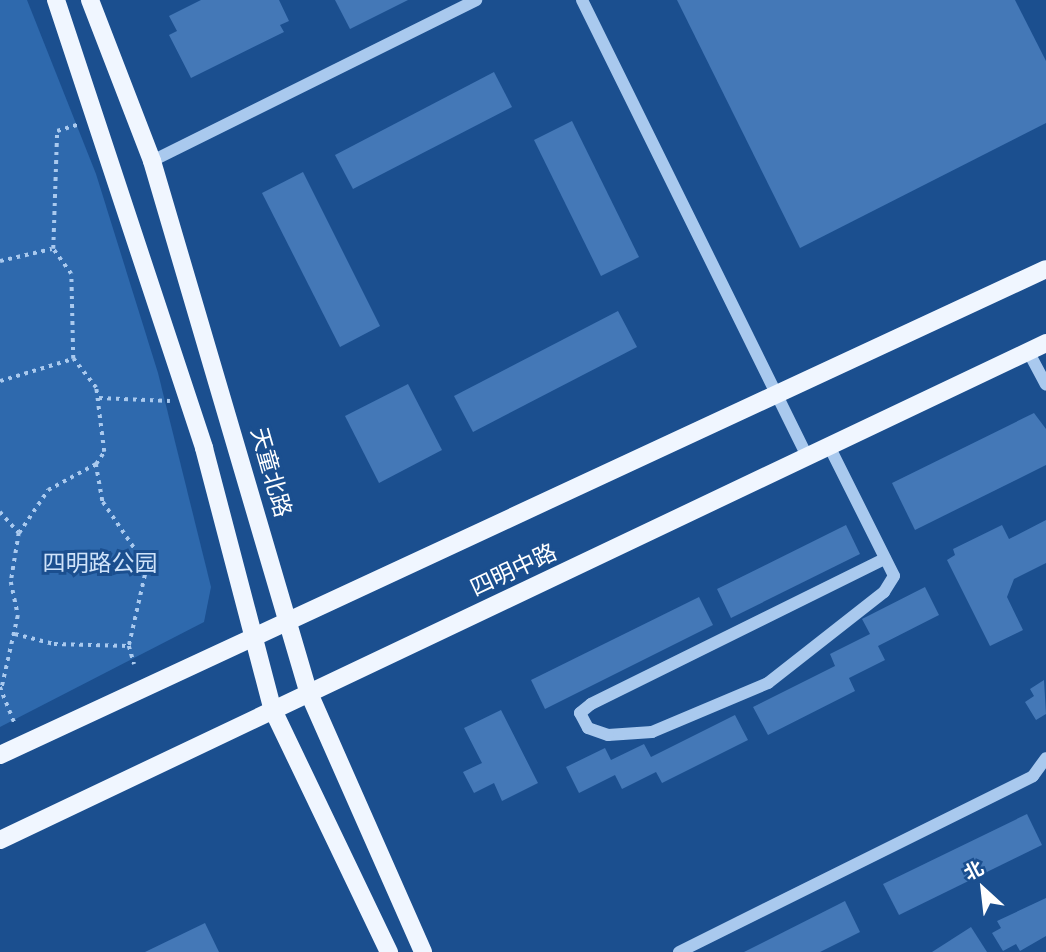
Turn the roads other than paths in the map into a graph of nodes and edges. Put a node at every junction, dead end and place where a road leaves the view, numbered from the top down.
1 (56, 0) edge
2 (90, 0) edge
3 (476, 0) edge
4 (582, 0) edge
5 (152, 161) junction
6 (1046, 269) edge
7 (1046, 343) edge
8 (1028, 351) junction
9 (1046, 386) edge
10 (776, 394) junction
11 (829, 446) junction
12 (807, 456) junction
13 (885, 559) junction
14 (289, 618) junction
15 (252, 635) junction
16 (308, 691) junction
17 (272, 708) junction
18 (0, 755) edge
19 (1046, 758) edge
20 (0, 839) edge
21 (390, 952) edge
22 (423, 952) edge
23 (679, 952) edge

1 - 15 main road
2 - 5 main road, 天童北路
3 - 5 street
4 - 10 street
5 - 14 main road, 天童北路
6 - 10 main road
7 - 8 main road, 四明中路
8 - 9 street
8 - 11 main road, 四明中路
10 - 12 street
10 - 14 main road
11 - 12 main road, 四明中路
11 - 13 street
12 - 16 main road, 四明中路
13 - 13 street
14 - 15 main road
14 - 16 main road, 天童北路
15 - 17 main road
15 - 18 main road
16 - 17 main road, 四明中路
16 - 22 main road, 天童北路
17 - 20 main road, 四明中路
17 - 21 main road
19 - 23 street

